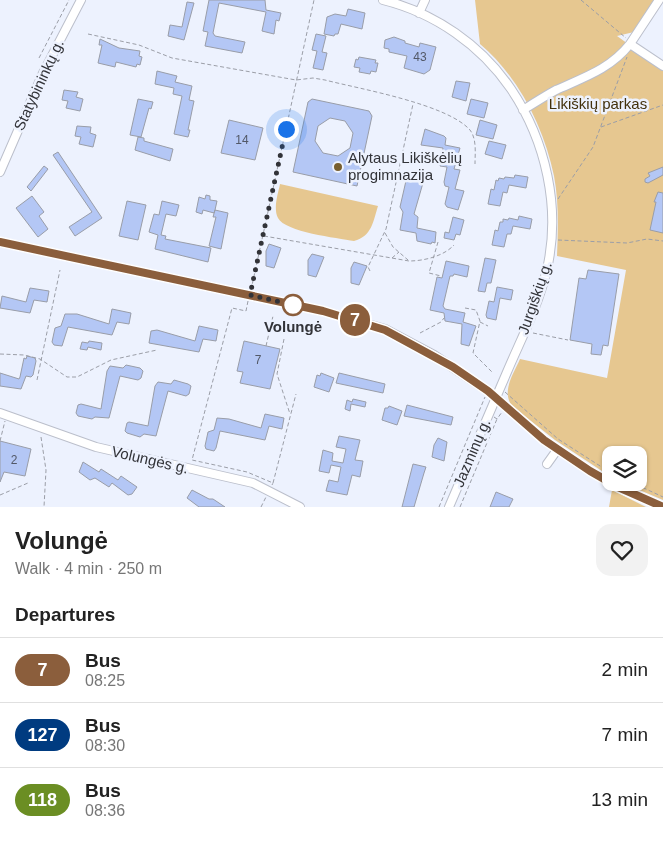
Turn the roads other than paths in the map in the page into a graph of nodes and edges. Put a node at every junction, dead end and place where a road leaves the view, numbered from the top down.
1 (81, 0) edge
2 (383, 0) edge
3 (424, 0) edge
4 (659, 0) edge
5 (419, 13) junction
6 (630, 44) junction
7 (663, 66) edge
8 (523, 110) junction
9 (0, 172) edge
10 (0, 242) edge
11 (496, 398) junction
12 (4, 415) edge
13 (557, 450) junction
14 (547, 464) dead end
15 (300, 507) edge
16 (449, 507) edge
17 (663, 507) edge

1 - 9 street, Statybininkų g.
2 - 5 street, Jurgiškių g.
3 - 5 street
4 - 6 street
5 - 8 street, Jurgiškių g.
6 - 7 street
6 - 8 street
8 - 11 street, Jurgiškių g.
10 - 11 street
11 - 13 street
11 - 16 street, Jazminų g.
12 - 15 street, Volungės g.
13 - 14 street
13 - 17 street

